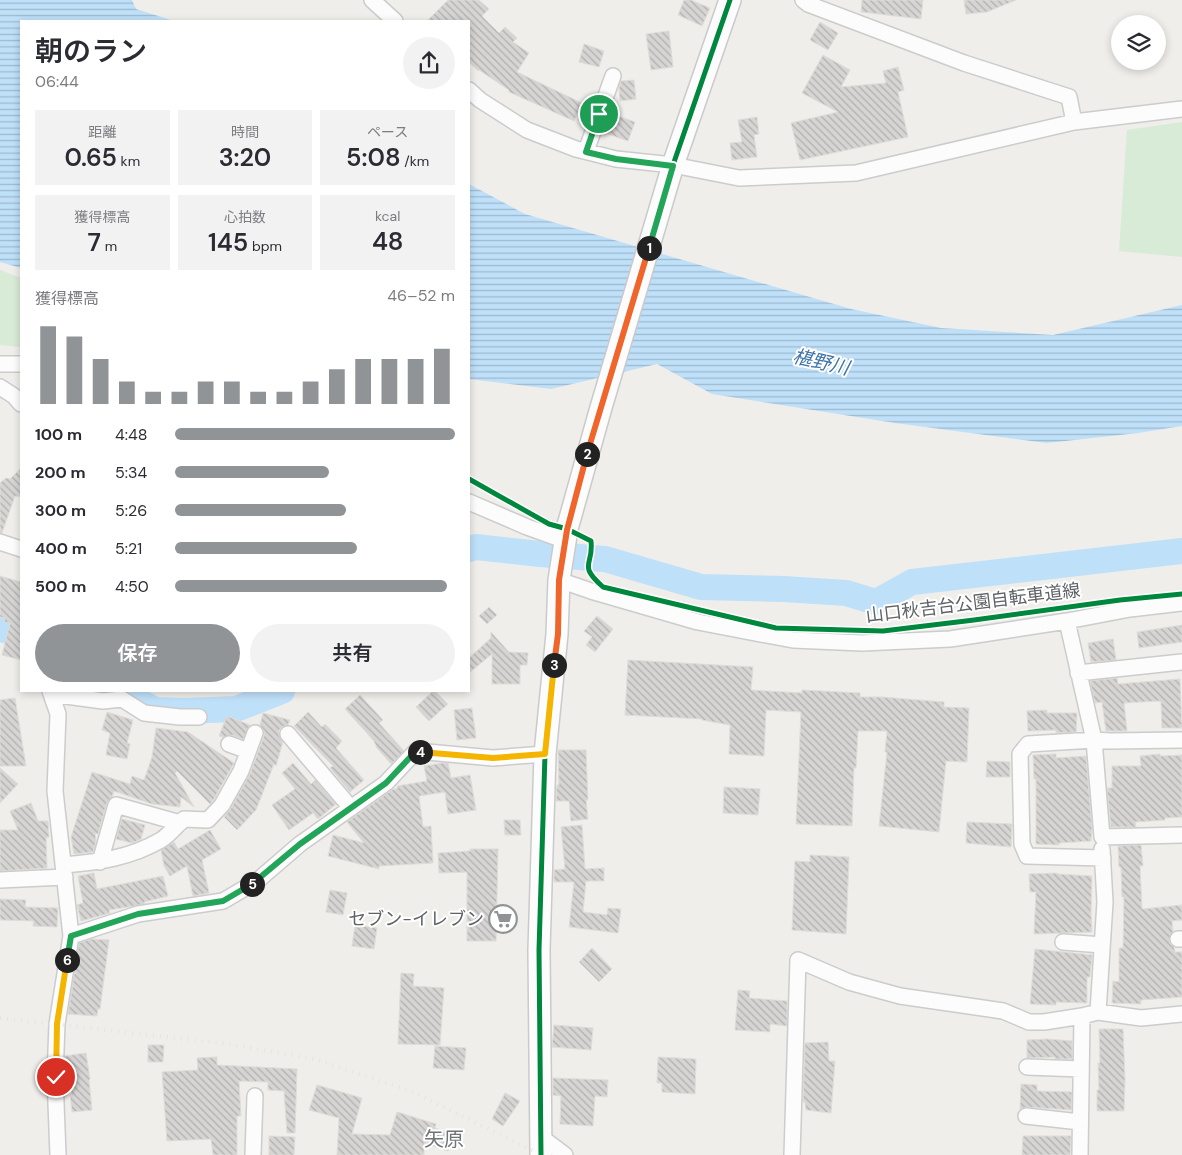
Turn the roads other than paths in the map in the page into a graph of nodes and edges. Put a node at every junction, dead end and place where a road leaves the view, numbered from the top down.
1 (372, 0) edge
2 (730, 0) edge
3 (803, 0) edge
4 (394, 20) edge
5 (613, 76) dead end
6 (470, 91) edge
7 (1182, 109) edge
8 (1074, 122) junction
9 (586, 152) junction
10 (672, 171) junction
11 (0, 364) edge
12 (20, 364) edge
13 (0, 387) edge
14 (20, 403) edge
15 (470, 502) edge
16 (567, 535) junction
17 (0, 542) edge
18 (20, 549) edge
19 (559, 580) junction
20 (1182, 604) edge
21 (1067, 621) junction
22 (1182, 662) edge
23 (1078, 673) junction
24 (50, 692) edge
25 (200, 717) dead end
26 (255, 733) dead end
27 (288, 734) dead end
28 (1094, 740) junction
29 (1182, 740) edge
30 (229, 744) dead end
31 (248, 751) junction
32 (545, 754) junction
33 (351, 808) junction
34 (180, 822) junction
35 (1182, 834) edge
36 (1102, 837) junction
37 (1103, 858) junction
38 (100, 862) junction
39 (65, 871) junction
40 (0, 880) edge
41 (71, 936) junction
42 (1063, 942) dead end
43 (1102, 945) junction
44 (1098, 1012) junction
45 (1182, 1014) edge
46 (1082, 1016) junction
47 (1028, 1067) dead end
48 (1081, 1069) junction
49 (256, 1096) dead end
50 (1026, 1116) dead end
51 (1080, 1122) junction
52 (541, 1146) edge
53 (58, 1155) edge
54 (253, 1155) edge
55 (566, 1155) edge
56 (792, 1155) edge
57 (1080, 1155) edge

1 - 4 street
2 - 10 street
3 - 8 street
5 - 9 street
6 - 9 street
7 - 8 street
8 - 10 street
9 - 10 street
10 - 16 street
11 - 12 street
13 - 14 street
15 - 16 street
16 - 19 street
17 - 18 street
19 - 21 street
19 - 32 street
20 - 21 street
21 - 23 street
22 - 23 street
23 - 28 street
24 - 25 street
24 - 39 street
26 - 31 street
27 - 33 street
28 - 29 street
28 - 36 street
28 - 37 street
30 - 31 street
31 - 34 street
32 - 33 street
32 - 52 street
33 - 41 street
34 - 38 street
34 - 38 street
35 - 36 street
36 - 37 street
37 - 43 street
38 - 39 street
39 - 40 street
39 - 41 street
41 - 53 street
42 - 43 street
43 - 44 street
44 - 45 street
44 - 46 street
46 - 48 street
46 - 56 street
47 - 48 street
48 - 51 street
49 - 54 street
50 - 51 street
51 - 57 street
52 - 55 street

